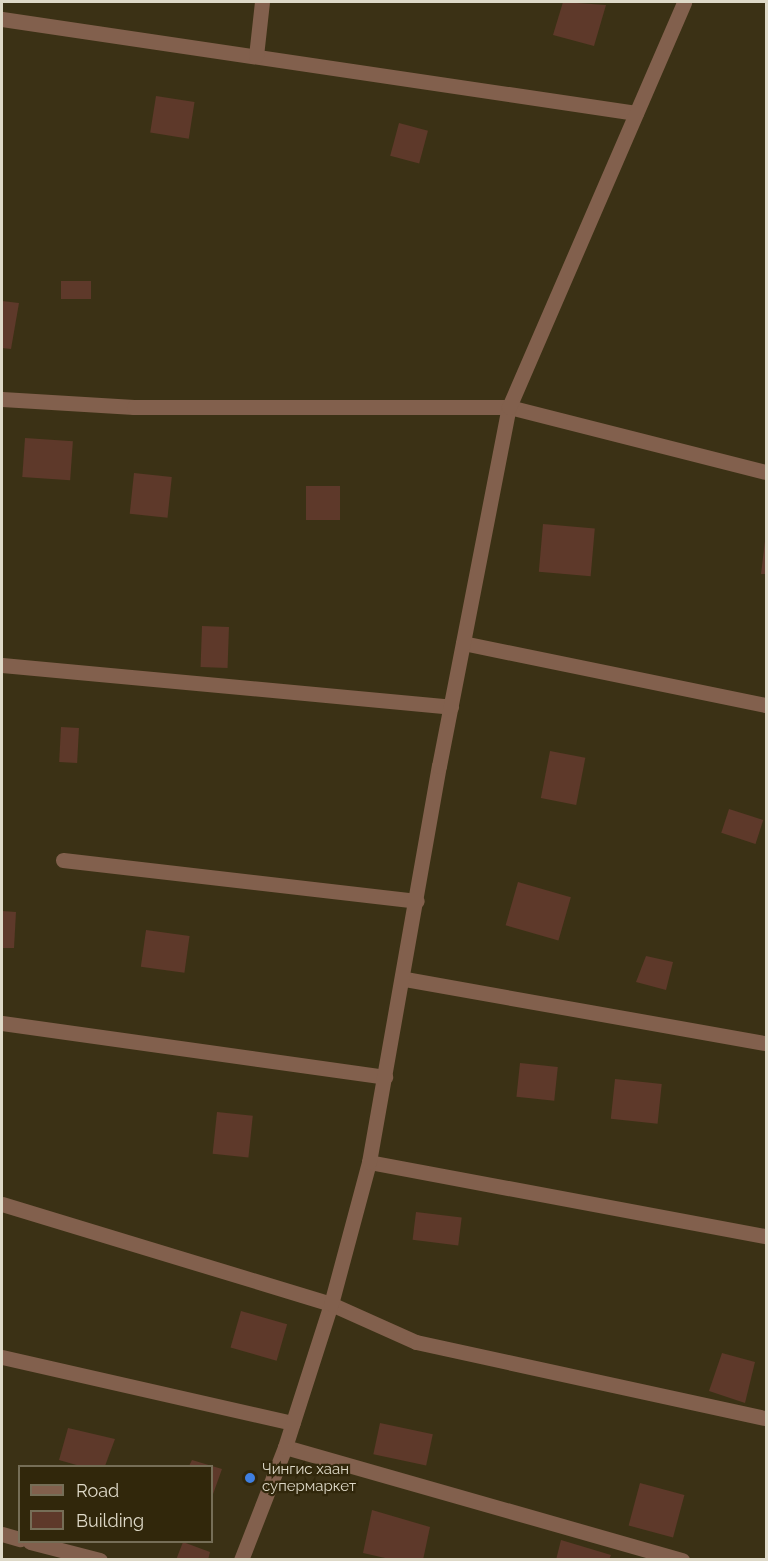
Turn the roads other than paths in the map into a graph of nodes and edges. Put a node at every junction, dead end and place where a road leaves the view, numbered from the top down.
1 (262, 2) edge
2 (684, 2) edge
3 (2, 19) edge
4 (256, 56) junction
5 (636, 112) junction
6 (2, 399) edge
7 (509, 407) junction
8 (766, 472) edge
9 (463, 644) junction
10 (2, 665) edge
11 (766, 705) edge
12 (451, 707) junction
13 (63, 860) dead end
14 (417, 901) junction
15 (405, 979) junction
16 (2, 1023) edge
17 (766, 1043) edge
18 (386, 1077) junction
19 (369, 1162) junction
20 (2, 1204) edge
21 (766, 1236) edge
22 (331, 1304) junction
23 (2, 1357) edge
24 (766, 1418) edge
25 (293, 1423) junction
26 (285, 1447) junction
27 (2, 1534) edge
28 (18, 1538) edge
29 (34, 1543) edge
30 (100, 1560) edge
31 (241, 1560) edge
32 (682, 1560) edge

1 - 4 street
2 - 5 street
3 - 4 street
4 - 5 street
5 - 7 street
6 - 7 street
7 - 8 street
7 - 9 street
9 - 11 street
9 - 12 street
10 - 12 street
12 - 14 street
13 - 14 street
14 - 15 street
15 - 17 street
15 - 18 street
16 - 18 street
18 - 19 street
19 - 21 street
19 - 22 street
20 - 22 street
22 - 24 street
22 - 25 street
23 - 25 street
25 - 26 street
26 - 31 street
26 - 32 street
27 - 28 street
29 - 30 street

